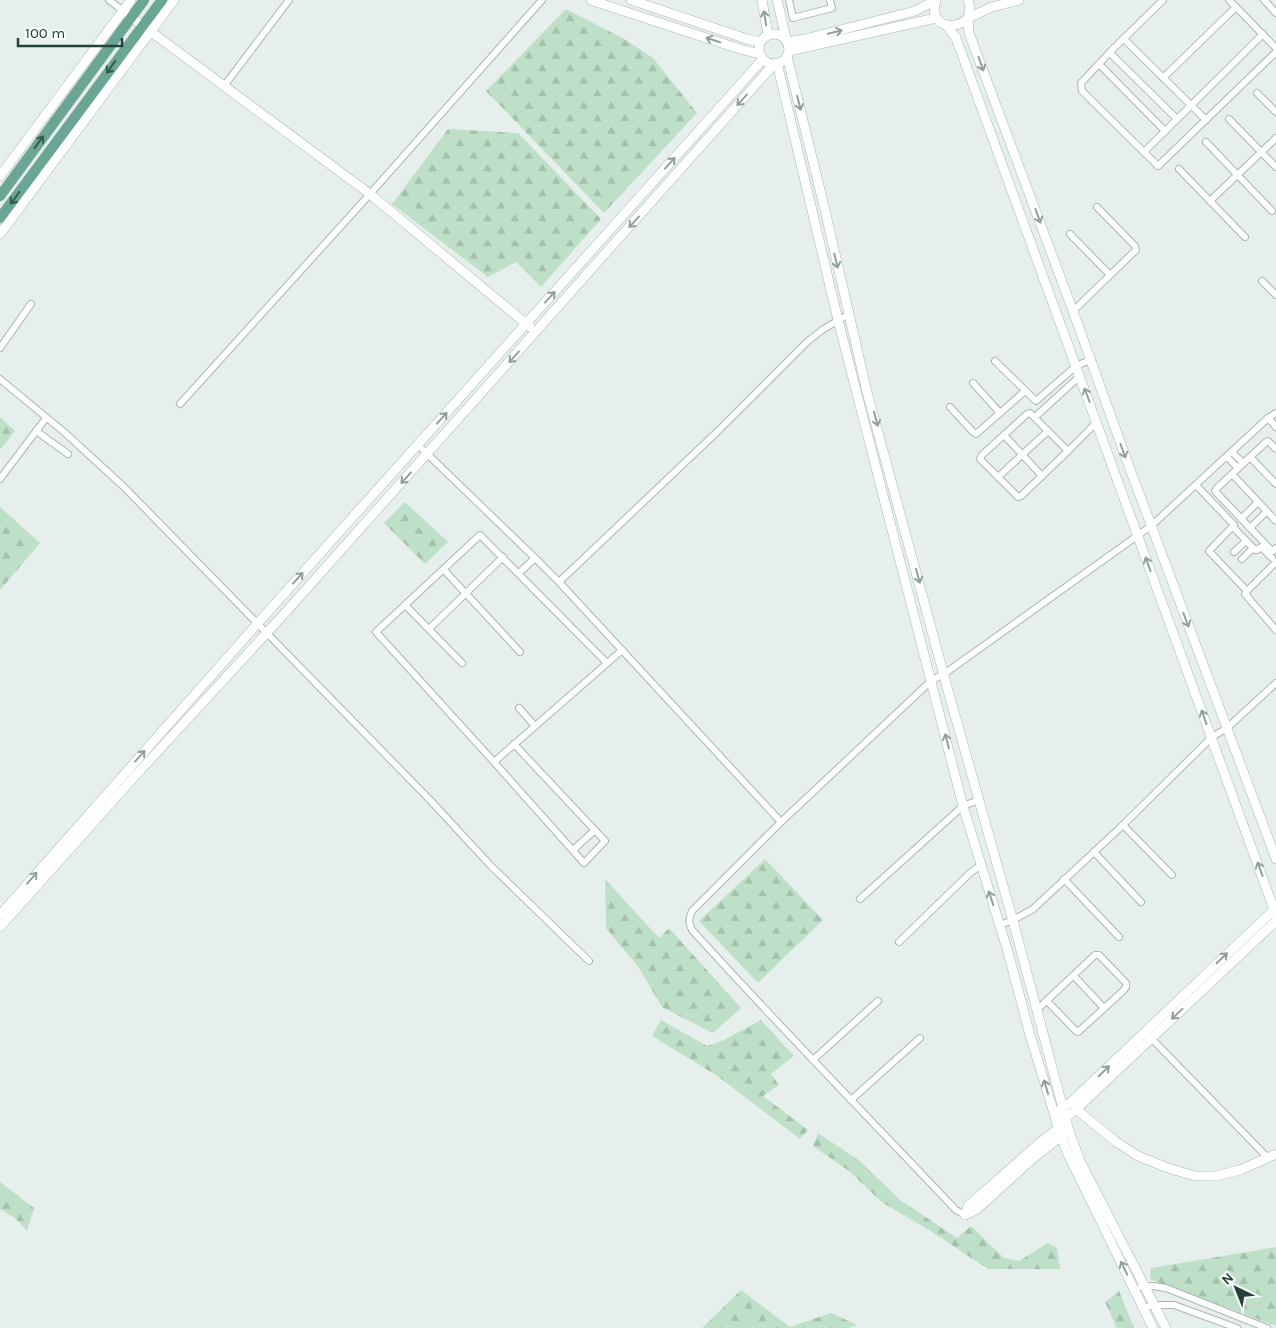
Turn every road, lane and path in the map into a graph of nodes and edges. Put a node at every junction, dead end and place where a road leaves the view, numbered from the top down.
1 (109, 0) edge
2 (131, 0) edge
3 (144, 0) edge
4 (162, 0) edge
5 (174, 0) edge
6 (288, 0) edge
7 (542, 0) edge
8 (591, 0) edge
9 (631, 0) edge
10 (762, 0) edge
11 (777, 0) edge
12 (789, 0) edge
13 (830, 0) edge
14 (936, 0) edge
15 (968, 0) edge
16 (1018, 0) edge
17 (1163, 0) edge
18 (1229, 0) edge
19 (1266, 1) edge
20 (1236, 7) junction
21 (1276, 13) edge
22 (127, 14) junction
23 (936, 18) junction
24 (968, 18) junction
25 (946, 25) junction
26 (147, 28) junction
27 (1263, 34) junction
28 (768, 35) junction
29 (1124, 39) junction
30 (760, 42) junction
31 (787, 42) junction
32 (1276, 48) edge
33 (1276, 52) edge
34 (1110, 53) junction
35 (788, 54) junction
36 (761, 57) junction
37 (775, 64) junction
38 (1099, 64) junction
39 (1164, 78) junction
40 (224, 86) junction
41 (1257, 93) dead end
42 (1191, 106) junction
43 (1276, 112) edge
44 (1229, 119) dead end
45 (1177, 120) junction
46 (1206, 120) junction
47 (1165, 131) junction
48 (1276, 138) edge
49 (1206, 142) dead end
50 (1144, 152) junction
51 (1261, 152) junction
52 (1276, 167) edge
53 (1179, 169) dead end
54 (1238, 175) junction
55 (0, 176) edge
56 (370, 194) junction
57 (0, 196) edge
58 (1210, 201) junction
59 (1097, 207) dead end
60 (1272, 211) dead end
61 (0, 218) edge
62 (0, 234) edge
63 (1070, 234) dead end
64 (1245, 237) dead end
65 (1110, 275) junction
66 (1262, 281) dead end
67 (1276, 295) edge
68 (31, 304) dead end
69 (1073, 311) junction
70 (849, 314) junction
71 (838, 320) junction
72 (526, 324) junction
73 (536, 332) junction
74 (0, 348) edge
75 (1090, 360) junction
76 (995, 361) dead end
77 (1076, 366) junction
78 (1080, 376) junction
79 (0, 379) edge
80 (973, 383) dead end
81 (1024, 390) junction
82 (180, 404) dead end
83 (950, 407) dead end
84 (1000, 413) junction
85 (1276, 413) edge
86 (1035, 417) junction
87 (46, 418) junction
88 (1268, 418) junction
89 (1097, 422) junction
90 (1276, 427) edge
91 (1048, 430) junction
92 (36, 431) junction
93 (1004, 435) junction
94 (418, 445) junction
95 (1276, 449) edge
96 (1068, 451) junction
97 (68, 454) dead end
98 (427, 454) junction
99 (1022, 454) junction
100 (1230, 455) junction
101 (1250, 457) junction
102 (1240, 466) junction
103 (1130, 469) junction
104 (1116, 474) junction
105 (1232, 474) junction
106 (1042, 476) junction
107 (998, 477) junction
108 (0, 479) edge
109 (1276, 484) edge
110 (1196, 485) junction
111 (1258, 502) junction
112 (1267, 511) junction
113 (1241, 519) junction
114 (1276, 521) edge
115 (1151, 526) junction
116 (1233, 527) junction
117 (1250, 528) junction
118 (1138, 535) junction
119 (1246, 541) junction
120 (1253, 548) junction
121 (1276, 548) edge
122 (1234, 552) dead end
123 (503, 557) junction
124 (535, 558) junction
125 (1242, 559) dead end
126 (1274, 560) edge
127 (444, 570) junction
128 (519, 573) junction
129 (559, 582) junction
130 (1247, 591) junction
131 (465, 593) junction
132 (405, 605) junction
133 (258, 624) junction
134 (429, 629) junction
135 (1276, 630) edge
136 (267, 633) junction
137 (622, 650) junction
138 (520, 652) dead end
139 (462, 663) dead end
140 (607, 663) junction
141 (944, 674) junction
142 (932, 680) junction
143 (1276, 683) edge
144 (519, 708) dead end
145 (535, 726) junction
146 (1226, 728) junction
147 (1212, 736) junction
148 (514, 744) junction
149 (494, 762) junction
150 (979, 800) junction
151 (963, 806) junction
152 (781, 822) junction
153 (1123, 824) junction
154 (595, 830) junction
155 (573, 850) junction
156 (1094, 852) junction
157 (1276, 859) edge
158 (981, 865) junction
159 (1172, 875) dead end
160 (1064, 880) junction
161 (860, 899) dead end
162 (1141, 902) dead end
163 (1275, 911) edge
164 (0, 915) edge
165 (1013, 920) junction
166 (1276, 921) edge
167 (1000, 925) junction
168 (0, 927) edge
169 (1119, 937) dead end
170 (899, 942) dead end
171 (589, 961) dead end
172 (1074, 976) junction
173 (878, 1001) dead end
174 (1047, 1001) junction
175 (1104, 1008) junction
176 (1037, 1010) junction
177 (920, 1038) dead end
178 (1151, 1038) junction
179 (813, 1060) junction
180 (851, 1100) junction
181 (1076, 1109) junction
182 (1062, 1123) junction
183 (1272, 1156) edge
184 (965, 1215) joint
185 (1146, 1287) junction
186 (1134, 1288) junction
187 (1155, 1305) junction
188 (1143, 1308) junction
189 (1152, 1328) edge
190 (1166, 1328) edge
191 (1237, 1328) edge
192 (1267, 1328) edge

1 - 22 street
2 - 22 street
3 - 22 main road
4 - 26 main road
5 - 26 street
6 - 40 street
7 - 56 street
36 -> 8 street
9 - 30 street
28 -> 10 street
11 - 31 street
12 - 13 street
14 - 23 street
31 -> 14 street
15 - 24 street
16 - 24 street
17 - 29 street
18 - 20 street
19 - 21 street
20 - 27 street
20 - 39 street
22 - 26 street
22 - 55 street
57 -> 22 main road
23 - 25 street
23 - 35 street
24 - 25 street
24 -> 69 street
25 - 77 street
26 - 40 street
26 -> 61 main road
26 - 62 street
27 - 32 street
27 - 42 street
28 - 30 street
28 - 31 street
29 - 34 street
29 - 39 street
30 - 36 street
31 - 35 street
33 - 46 street
34 - 38 street
34 - 45 street
35 - 37 street
35 -> 70 street
36 - 37 street
72 -> 36 street
37 - 71 street
37 -> 73 street
38 - 47 street
38 - 50 street
39 - 42 street
40 - 56 street
41 - 43 street
42 - 45 street
42 - 46 street
44 - 51 street
45 - 47 street
46 - 50 street
47 - 50 street
48 - 51 street
49 - 54 street
51 - 52 street
51 - 54 street
53 - 58 street
54 - 58 street
54 - 60 street
56 - 72 street
56 - 82 street
58 - 64 street
59 - 65 street
63 - 65 street
65 - 69 street
66 - 67 street
68 - 74 street
69 - 75 street
70 - 71 street
70 -> 141 street
71 - 129 street
71 - 142 street
72 - 73 street
94 -> 72 street
73 -> 98 street
75 - 77 street
75 -> 103 street
76 - 81 street
77 - 78 street
77 - 81 street
78 - 86 street
89 -> 78 street
79 - 87 street
80 - 84 street
81 - 84 street
83 - 84 street
85 - 88 street
86 - 91 street
86 - 93 street
87 - 92 street
87 - 133 street
88 - 90 street
88 - 100 street
89 - 96 street
89 - 104 street
91 - 96 street
91 - 99 street
92 - 97 street
92 - 108 street
93 - 99 street
93 - 107 street
94 - 98 street
133 -> 94 street
95 - 101 street
96 - 106 street
98 - 124 street
98 -> 136 street
99 - 106 street
99 - 107 street
100 - 102 street
100 - 110 street
101 - 102 street
101 - 109 street
102 - 105 street
103 - 104 street
103 - 115 street
104 - 118 street
105 - 111 street
105 - 113 street
106 - 107 street
110 - 115 street
110 - 116 street
111 - 112 street
111 - 113 street
112 - 114 street
112 - 117 street
113 - 117 street
115 - 118 street
115 -> 146 street
116 - 119 street
116 - 130 street
117 - 121 street
118 - 141 street
147 -> 118 street
119 - 120 street
119 - 122 street
120 - 125 street
120 - 126 street
123 - 127 street
123 - 128 street
123 - 131 street
124 - 128 street
124 - 129 street
126 - 130 street
127 - 131 street
127 - 132 street
128 - 140 street
129 - 137 street
130 - 135 street
131 - 134 street
131 - 138 street
132 - 134 street
132 - 149 street
133 - 136 street
164 -> 133 street
134 - 139 street
136 - 168 street
136 - 171 street
137 - 140 street
137 - 152 street
140 - 145 street
141 - 142 street
141 - 150 street
151 -> 142 street
142 - 152 street
143 - 146 street
144 - 145 street
145 - 148 street
146 - 147 street
146 - 157 street
147 - 153 street
163 -> 147 street
148 - 149 street
148 - 154 street
149 - 155 street
150 - 151 street
150 - 165 street
151 - 158 street
151 - 161 street
152 - 179 street
153 - 156 street
153 - 159 street
154 - 155 street
154 - 155 street
156 - 160 street
156 - 162 street
167 -> 158 street
158 - 170 street
160 - 165 street
160 - 169 street
182 -> 163 street
165 - 167 street
165 - 176 street
166 -> 178 street
182 -> 167 street
172 - 174 street
172 - 175 street
172 - 175 street
173 - 179 street
174 - 175 street
174 - 176 street
176 - 182 street
177 - 180 street
178 - 181 street
178 - 183 street
179 - 180 street
180 - 184 street
181 - 182 street
181 - 183 street
182 - 184 street
182 - 185 street
186 -> 182 street
185 - 186 street
185 - 187 street
185 - 192 street
186 - 188 street
187 - 188 street
187 - 190 street
187 - 191 street
188 - 189 street

